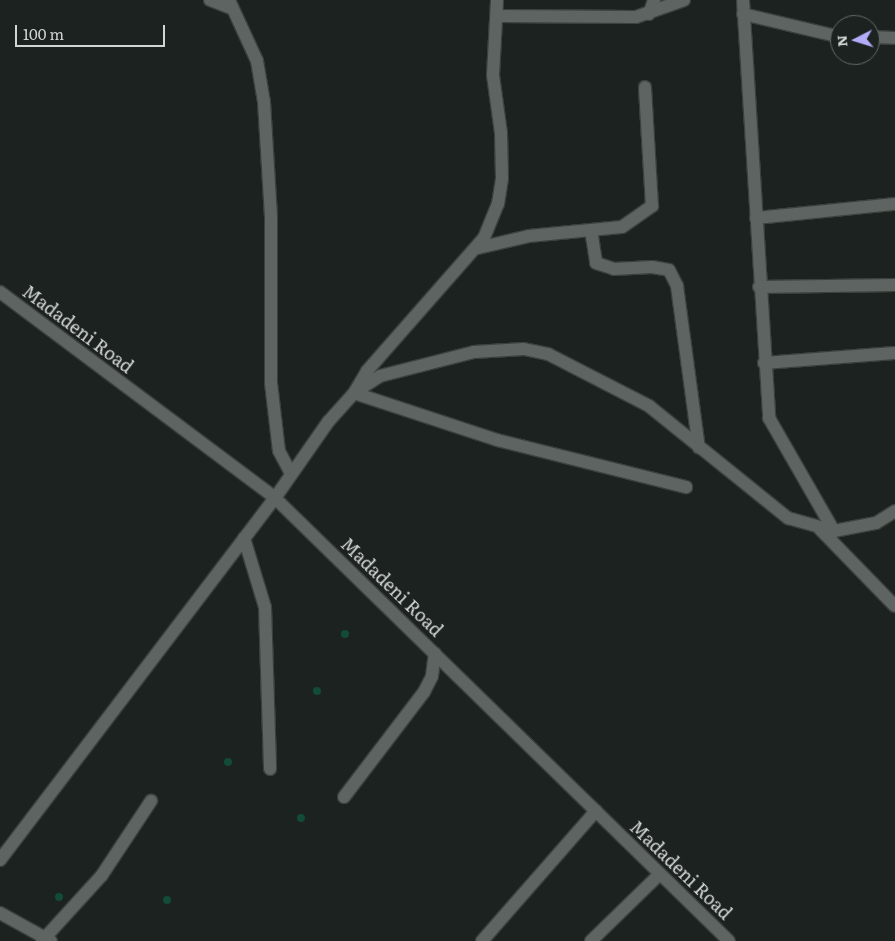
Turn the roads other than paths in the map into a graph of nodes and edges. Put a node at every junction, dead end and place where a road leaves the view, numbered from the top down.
1 (210, 0) edge
2 (497, 0) edge
3 (654, 0) edge
4 (684, 0) edge
5 (743, 0) edge
6 (230, 4) edge
7 (649, 14) junction
8 (743, 14) junction
9 (497, 16) junction
10 (830, 35) edge
11 (880, 37) edge
12 (895, 38) edge
13 (645, 86) dead end
14 (895, 204) edge
15 (756, 218) junction
16 (590, 230) junction
17 (478, 248) junction
18 (895, 285) edge
19 (759, 286) junction
20 (0, 292) edge
21 (895, 353) edge
22 (764, 362) junction
23 (354, 393) junction
24 (699, 448) junction
25 (291, 474) junction
26 (686, 487) dead end
27 (275, 498) junction
28 (895, 511) edge
29 (820, 529) junction
30 (834, 531) junction
31 (244, 538) junction
32 (895, 606) edge
33 (435, 654) junction
34 (270, 769) dead end
35 (344, 796) dead end
36 (151, 801) dead end
37 (596, 811) junction
38 (0, 860) edge
39 (660, 874) junction
40 (0, 913) edge
41 (46, 940) edge
42 (482, 941) edge
43 (591, 941) edge
44 (729, 941) edge

1 - 6 street
2 - 9 street
3 - 7 street
4 - 7 street
5 - 8 street
6 - 25 street
7 - 9 street
8 - 10 street
8 - 15 street
9 - 17 street
11 - 12 street
13 - 16 street
14 - 15 street
15 - 19 street
16 - 17 street
16 - 24 street
17 - 23 street
18 - 19 street
19 - 22 street
20 - 27 street, Madadeni Road
21 - 22 street
22 - 30 street
23 - 24 street
23 - 25 street
23 - 26 street
24 - 29 street
25 - 27 street
27 - 31 street
27 - 33 street, Madadeni Road
28 - 30 street
29 - 30 street
29 - 32 street
31 - 34 street
31 - 38 street
33 - 35 street
33 - 37 street, Madadeni Road
36 - 41 street
37 - 39 street, Madadeni Road
37 - 42 street
39 - 43 street
39 - 44 street, Madadeni Road
40 - 41 street

